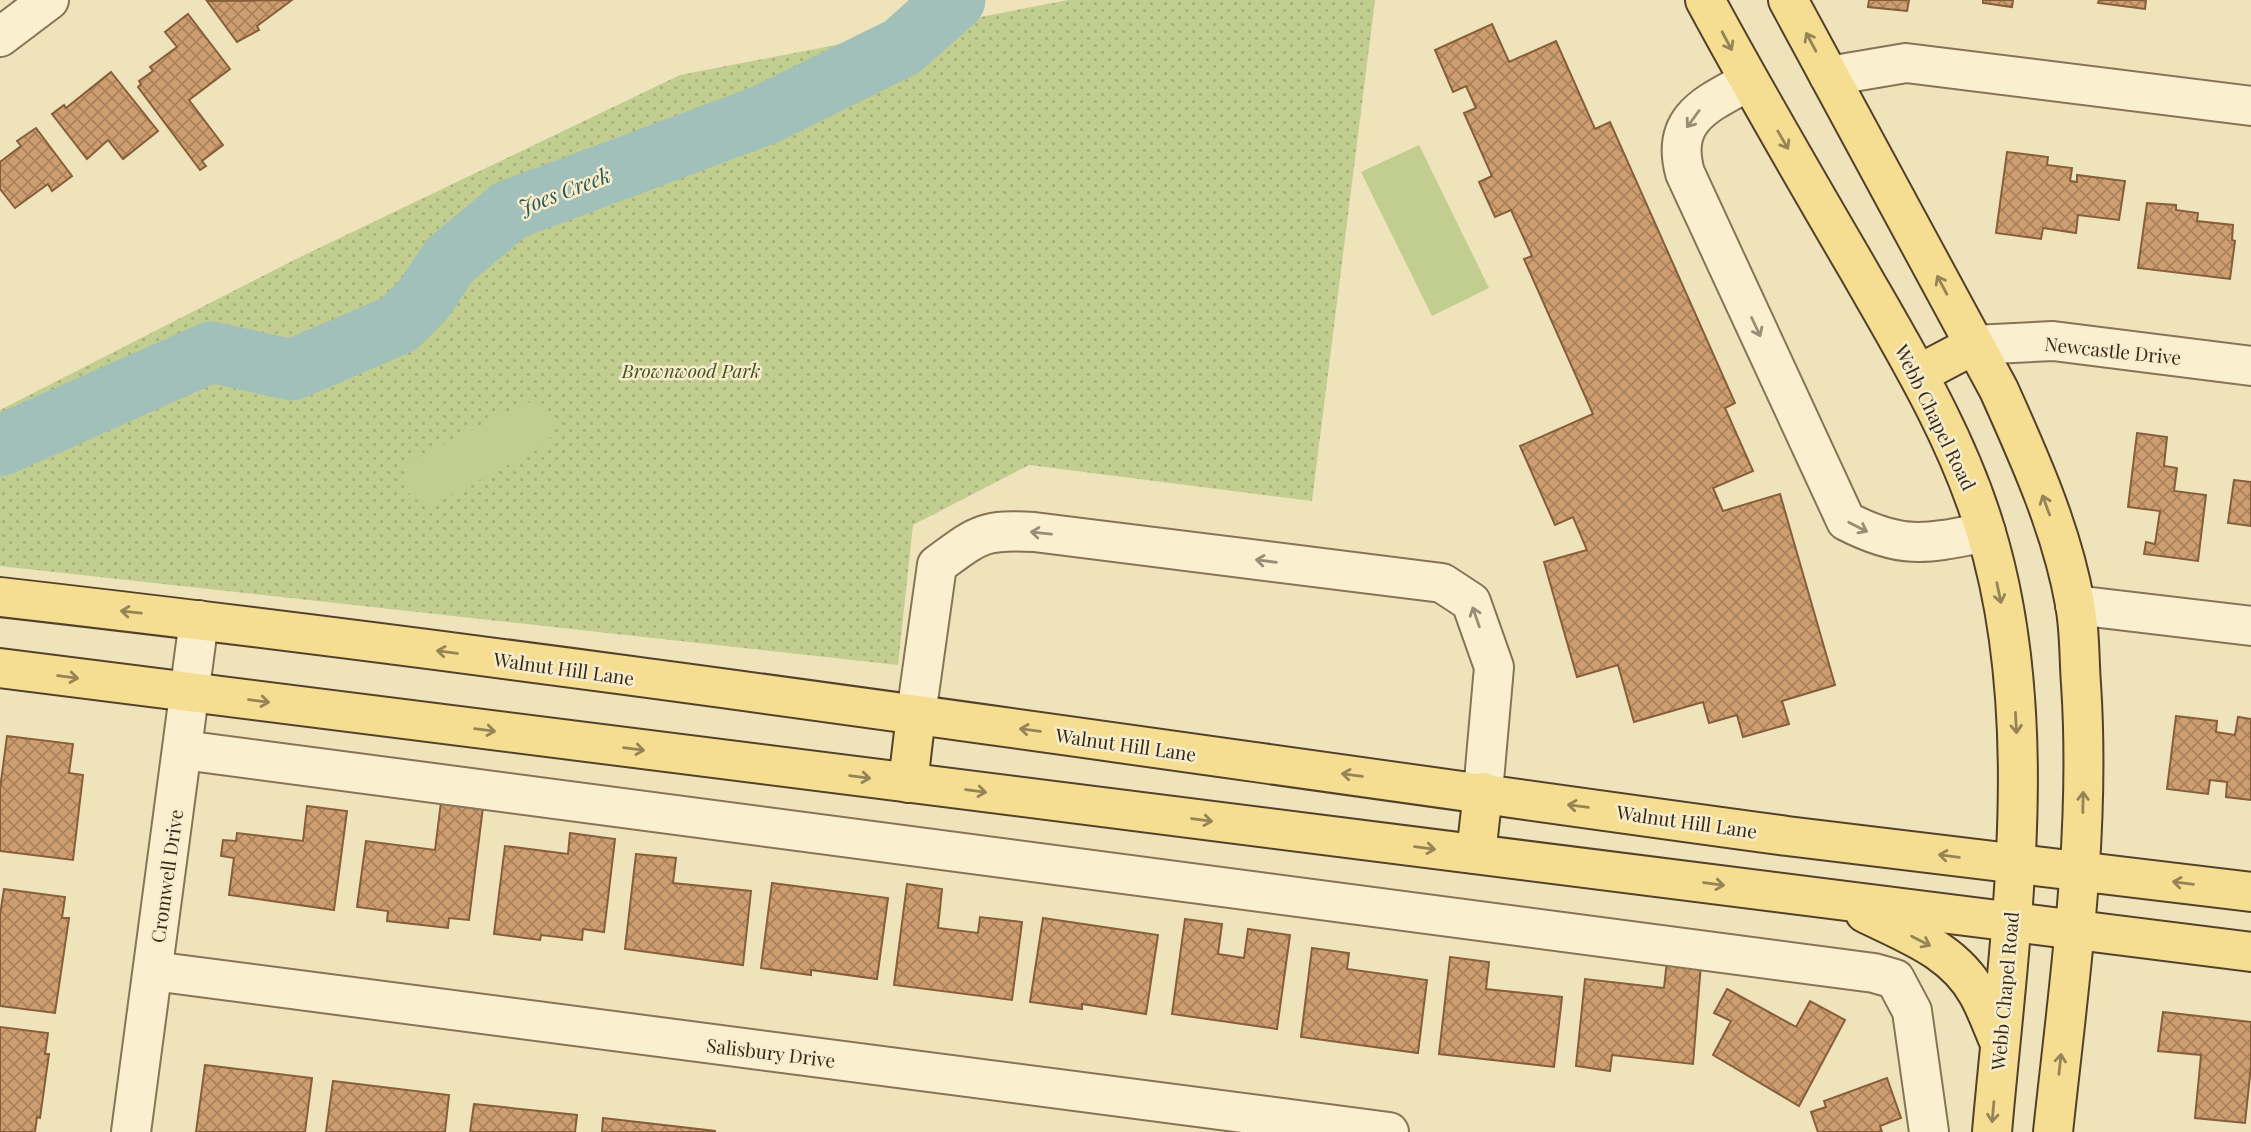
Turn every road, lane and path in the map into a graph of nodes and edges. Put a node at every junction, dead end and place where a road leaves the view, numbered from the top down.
1 (49, 0) edge
2 (1705, 0) edge
3 (1788, 0) edge
4 (0, 37) edge
5 (1829, 76) junction
6 (1748, 81) junction
7 (2251, 106) edge
8 (1974, 345) junction
9 (2251, 366) edge
10 (1919, 374) junction
11 (1986, 532) junction
12 (0, 597) edge
13 (2075, 605) junction
14 (199, 620) junction
15 (2251, 626) edge
16 (0, 668) edge
17 (191, 692) junction
18 (916, 715) junction
19 (183, 750) junction
20 (908, 783) junction
21 (1483, 792) junction
22 (1476, 854) junction
23 (2017, 864) junction
24 (2082, 870) junction
25 (2251, 892) edge
26 (1838, 899) junction
27 (2010, 922) junction
28 (2076, 929) junction
29 (2251, 952) edge
30 (153, 971) junction
31 (2000, 1043) junction
32 (131, 1132) edge
33 (1389, 1132) edge
34 (1929, 1132) edge
35 (1992, 1132) edge
36 (2053, 1132) edge

1 - 4 street
2 -> 6 main road, Webb Chapel Road
5 -> 3 main road
5 - 7 street
8 -> 5 main road
6 -> 10 main road, Webb Chapel Road
6 -> 11 street
8 - 9 street, Newcastle Drive
8 - 10 main road
13 -> 8 main road
10 - 11 main road, Webb Chapel Road
11 -> 23 main road, Webb Chapel Road
14 -> 12 main road, Walnut Hill Lane
13 - 15 street
24 -> 13 main road
14 - 17 street, Cromwell Drive
18 -> 14 main road, Walnut Hill Lane
16 -> 17 main road
17 - 19 street, Cromwell Drive
17 -> 20 main road
18 - 20 main road
21 -> 18 main road, Walnut Hill Lane
21 -> 18 street
19 - 30 street, Cromwell Drive
19 - 34 street
20 -> 22 main road
21 - 22 main road
23 -> 21 main road, Walnut Hill Lane
22 -> 26 main road
23 - 24 main road, Walnut Hill Lane
23 - 27 main road, Webb Chapel Road
25 -> 24 main road, Walnut Hill Lane
24 - 28 main road
26 - 27 main road
26 -> 31 main road
27 - 28 main road
27 - 31 main road, Webb Chapel Road
28 - 29 main road
36 -> 28 main road
30 - 32 street, Cromwell Drive
30 - 33 street, Salisbury Drive
31 -> 35 main road, Webb Chapel Road

